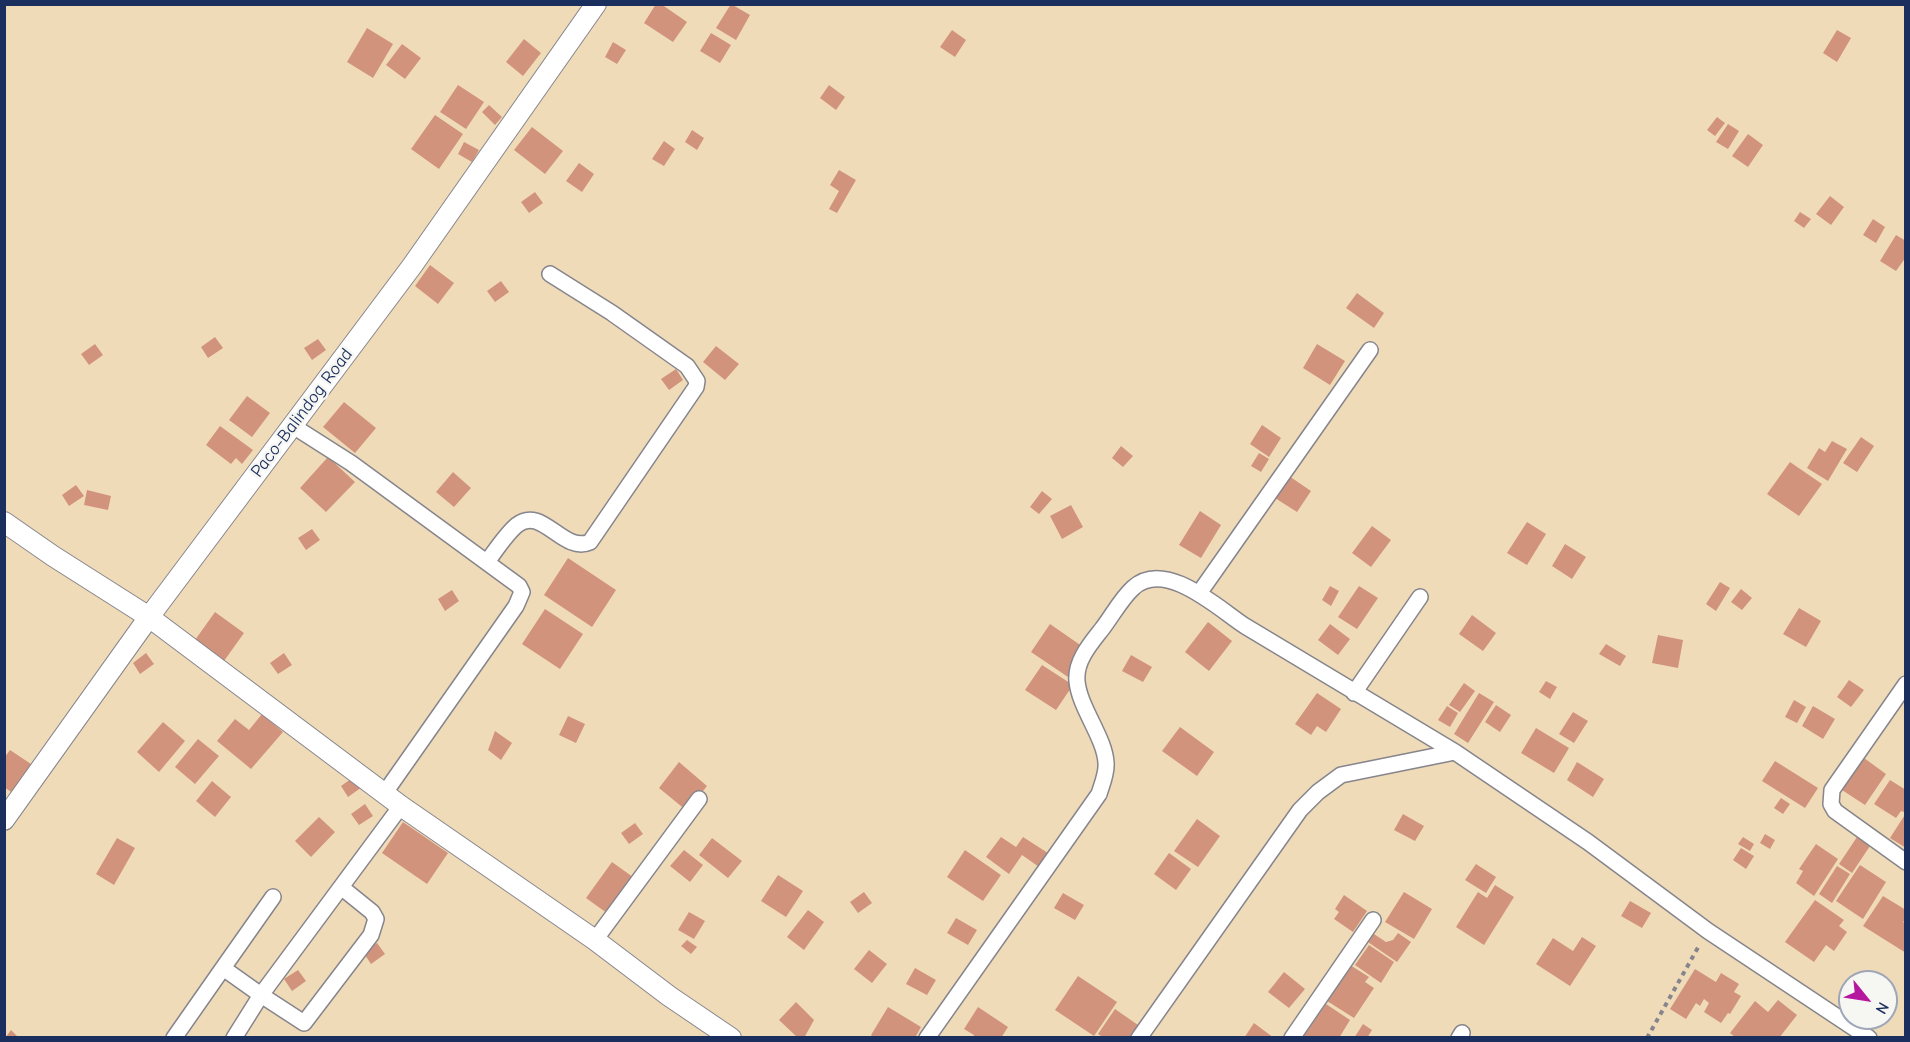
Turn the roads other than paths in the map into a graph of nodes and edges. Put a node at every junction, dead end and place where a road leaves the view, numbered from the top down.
1 (596, 4) edge
2 (550, 274) dead end
3 (1370, 350) dead end
4 (293, 426) junction
5 (4, 522) edge
6 (487, 562) junction
7 (1200, 592) junction
8 (1420, 597) dead end
9 (149, 617) junction
10 (1905, 684) edge
11 (1354, 693) junction
12 (1455, 752) junction
13 (384, 794) junction
14 (699, 799) dead end
15 (401, 806) junction
16 (4, 820) edge
17 (1905, 862) edge
18 (341, 887) junction
19 (273, 897) dead end
20 (1373, 920) dead end
21 (595, 940) junction
22 (223, 968) junction
23 (261, 995) junction
24 (174, 1038) edge
25 (234, 1038) edge
26 (731, 1038) edge
27 (927, 1038) edge
28 (1139, 1038) edge
29 (1292, 1038) edge
30 (1869, 1038) edge

1 - 4 street, Paco-Balindog Road
2 - 6 street
3 - 7 street
4 - 6 street
4 - 9 street, Paco-Balindog Road
5 - 9 street
6 - 13 street
7 - 11 street
7 - 27 street
8 - 11 street
9 - 13 street
9 - 16 street, Paco-Balindog Road
10 - 17 street
11 - 12 street
12 - 28 street
12 - 30 street
13 - 15 street
14 - 21 street
15 - 18 street
15 - 21 street
18 - 23 street
18 - 23 street
19 - 22 street
20 - 29 street
21 - 26 street
22 - 23 street
22 - 24 street
23 - 25 street

